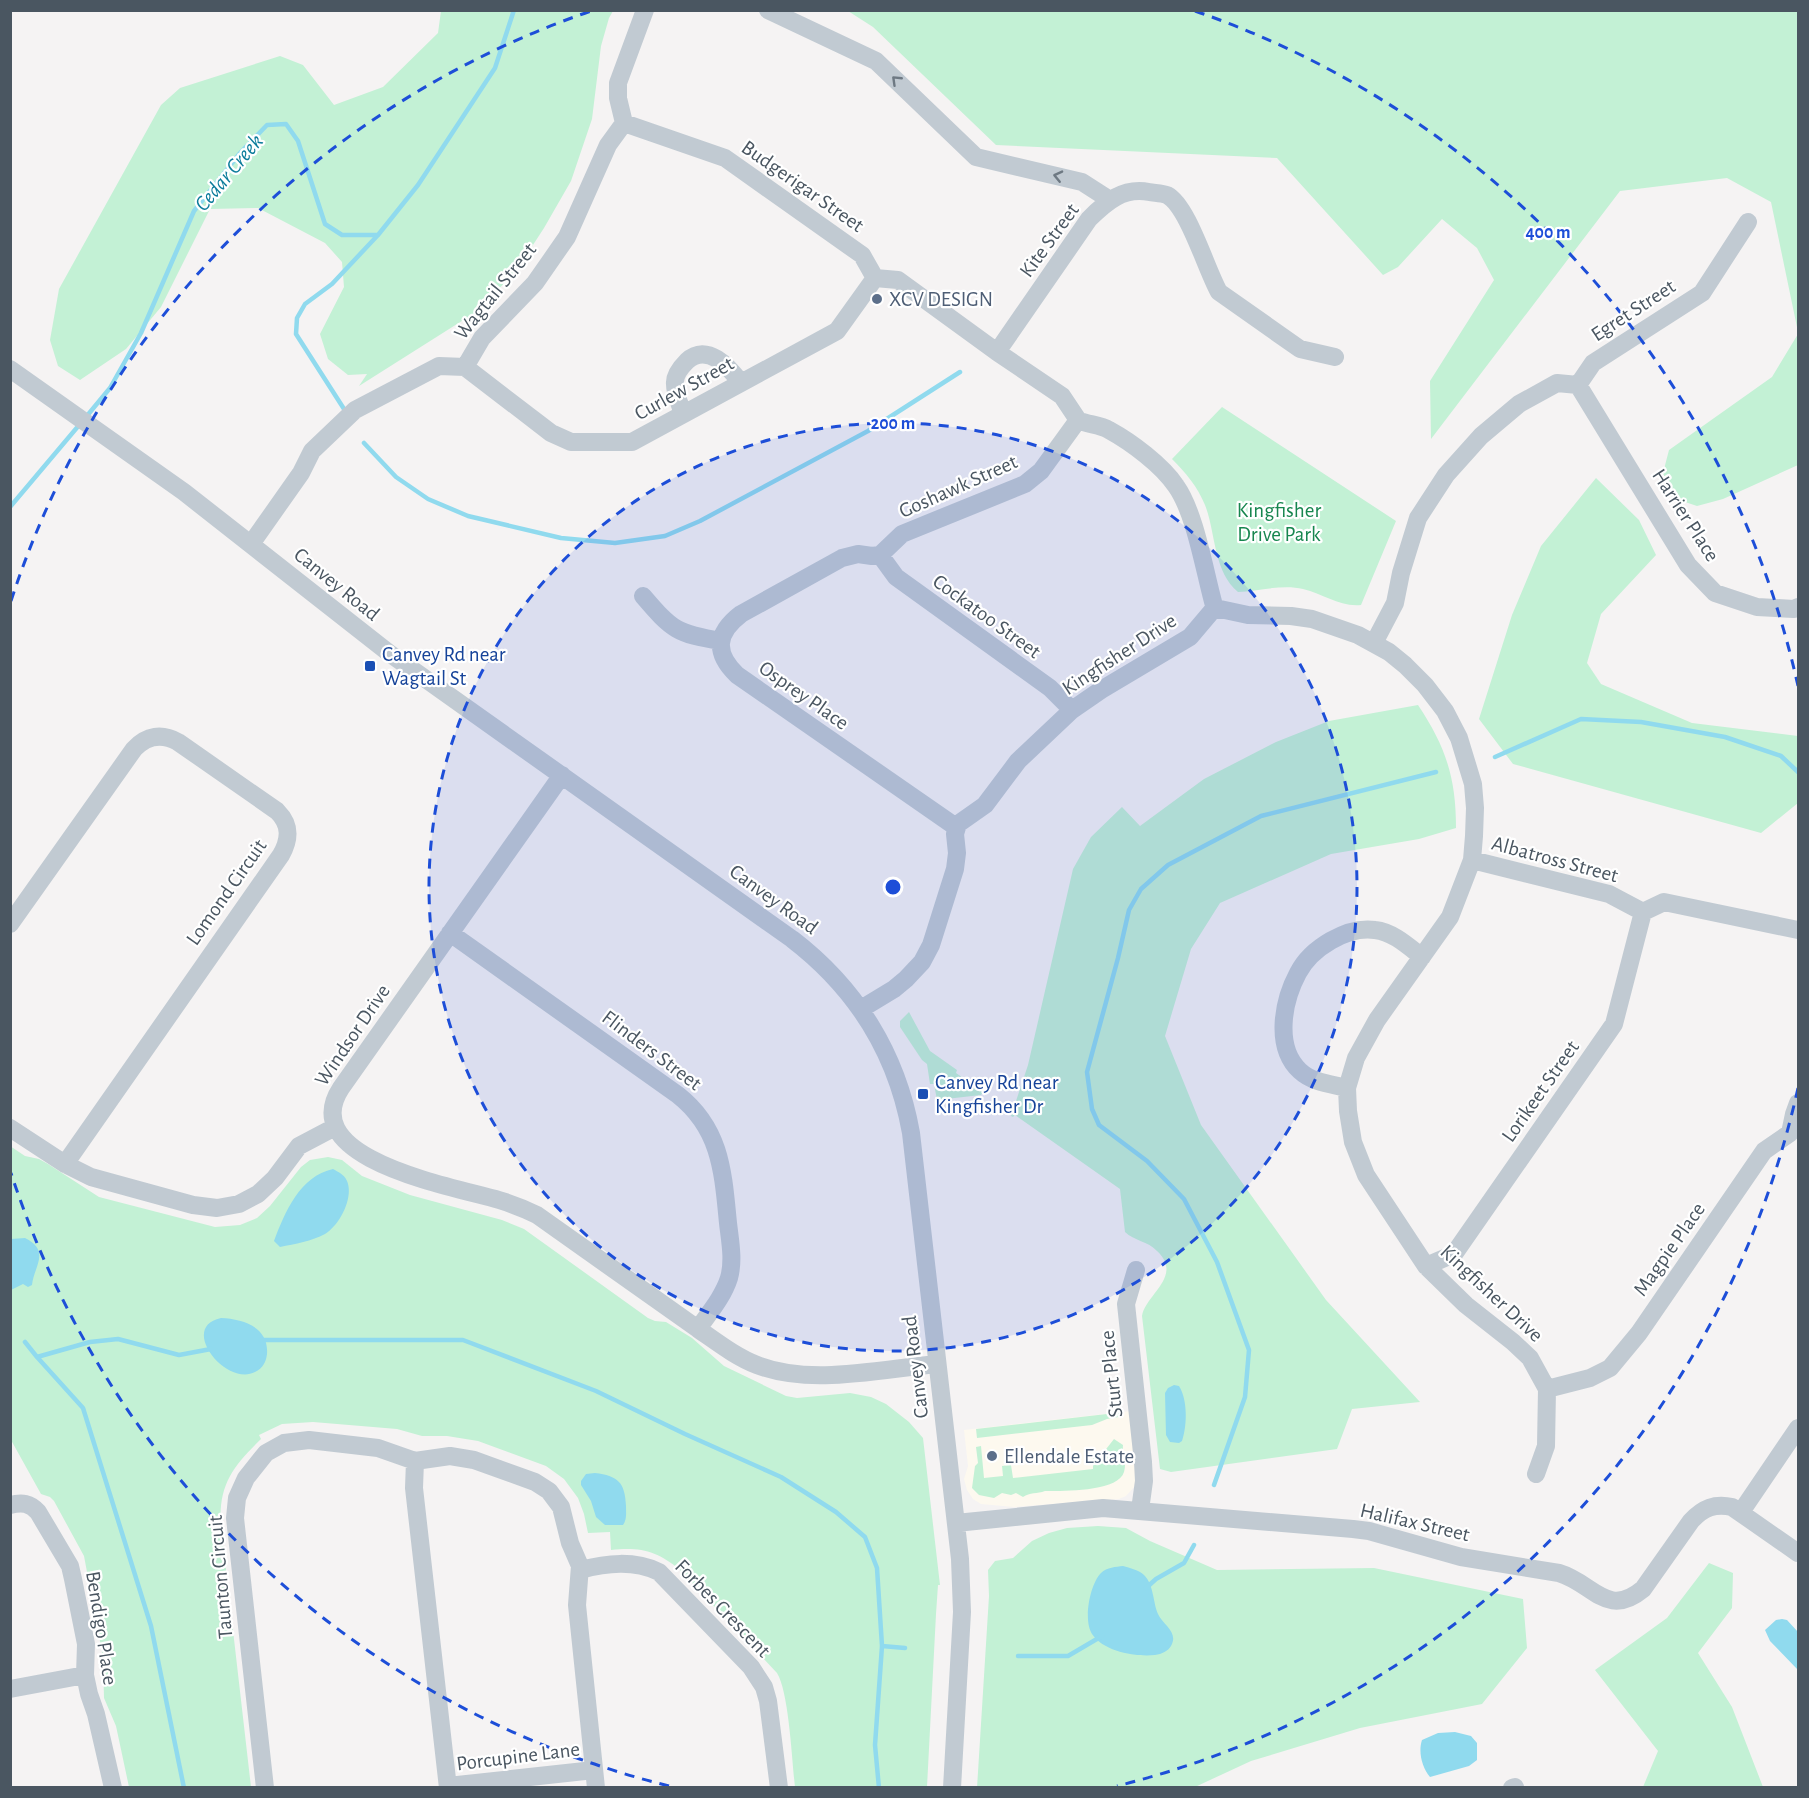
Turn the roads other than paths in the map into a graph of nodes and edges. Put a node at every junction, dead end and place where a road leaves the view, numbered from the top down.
1 (645, 10) edge
2 (768, 10) edge
3 (624, 123) junction
4 (1110, 200) junction
5 (1748, 222) dead end
6 (874, 278) junction
7 (997, 352) junction
8 (1335, 357) dead end
9 (465, 367) junction
10 (10, 369) edge
11 (741, 383) junction
12 (1578, 385) junction
13 (683, 414) junction
14 (1078, 420) junction
15 (251, 544) junction
16 (880, 555) junction
17 (644, 596) dead end
18 (1798, 607) edge
19 (1215, 609) junction
20 (721, 641) junction
21 (1374, 643) junction
22 (1072, 710) junction
23 (562, 776) junction
24 (956, 827) junction
25 (1472, 860) junction
26 (1643, 912) junction
27 (10, 924) edge
28 (1798, 930) edge
29 (450, 933) junction
30 (1422, 957) junction
31 (861, 1009) junction
32 (1347, 1088) junction
33 (1798, 1103) edge
34 (335, 1127) junction
35 (10, 1128) edge
36 (1794, 1136) edge
37 (64, 1164) junction
38 (1426, 1266) junction
39 (1136, 1270) dead end
40 (698, 1329) junction
41 (937, 1364) junction
42 (1547, 1389) junction
43 (1798, 1428) edge
44 (415, 1461) junction
45 (1536, 1474) dead end
46 (10, 1505) edge
47 (1140, 1510) junction
48 (1741, 1512) junction
49 (956, 1523) junction
50 (1798, 1553) edge
51 (580, 1570) junction
52 (85, 1675) junction
53 (10, 1689) edge
54 (595, 1779) edge
55 (448, 1787) edge
56 (113, 1788) edge
57 (266, 1788) edge
58 (779, 1788) edge
59 (952, 1788) edge

1 - 3 street
4 -> 2 street
3 - 6 street, Budgerigar Street
3 - 9 street, Wagtail Street
4 - 7 street, Kite Street
4 - 8 street, Kite Street
5 - 12 street, Egret Street
6 - 7 street
6 - 11 street, Curlew Street
7 - 14 street
9 - 13 street, Curlew Street
9 - 15 street, Wagtail Street
10 - 15 street, Canvey Road
11 - 13 street, Curlew Street
11 - 13 street
12 - 18 street, Harrier Place
12 - 21 street
14 - 16 street, Goshawk Street
14 - 19 street
15 - 23 street, Canvey Road
16 - 20 street
16 - 22 street, Cockatoo Street
17 - 20 street
19 - 21 street, Kingfisher Drive
19 - 22 street, Kingfisher Drive
20 - 24 street, Osprey Place
21 - 25 street, Kingfisher Drive
22 - 24 street, Kingfisher Drive
23 - 29 street, Windsor Drive
23 - 31 street, Canvey Road
24 - 31 street
25 - 26 street, Albatross Street
25 - 30 street, Kingfisher Drive
26 - 28 street
26 - 38 street, Lorikeet Street
27 - 37 street, Lomond Circuit
29 - 34 street, Windsor Drive
29 - 40 street, Flinders Street
30 - 32 street, Kingfisher Drive
30 - 32 street
31 - 41 street, Canvey Road
32 - 38 street, Kingfisher Drive
33 - 36 street, Magpie Place
34 - 37 street
34 - 40 street
35 - 37 street
36 - 42 street, Magpie Place
38 - 42 street, Kingfisher Drive
39 - 47 street, Sturt Place
40 - 41 street
41 - 49 street, Canvey Road
42 - 45 street, Kingfisher Drive
43 - 48 street
44 - 51 street, Taunton Circuit
44 - 55 street
44 - 57 street, Taunton Circuit
46 - 52 street, Bendigo Place
47 - 48 street, Halifax Street
47 - 49 street, Halifax Street
48 - 50 street, Halifax Street
49 - 59 street, Canvey Road
51 - 54 street, Taunton Circuit
51 - 58 street, Forbes Crescent
52 - 53 street
52 - 56 street, Bendigo Place
54 - 55 street, Porcupine Lane

